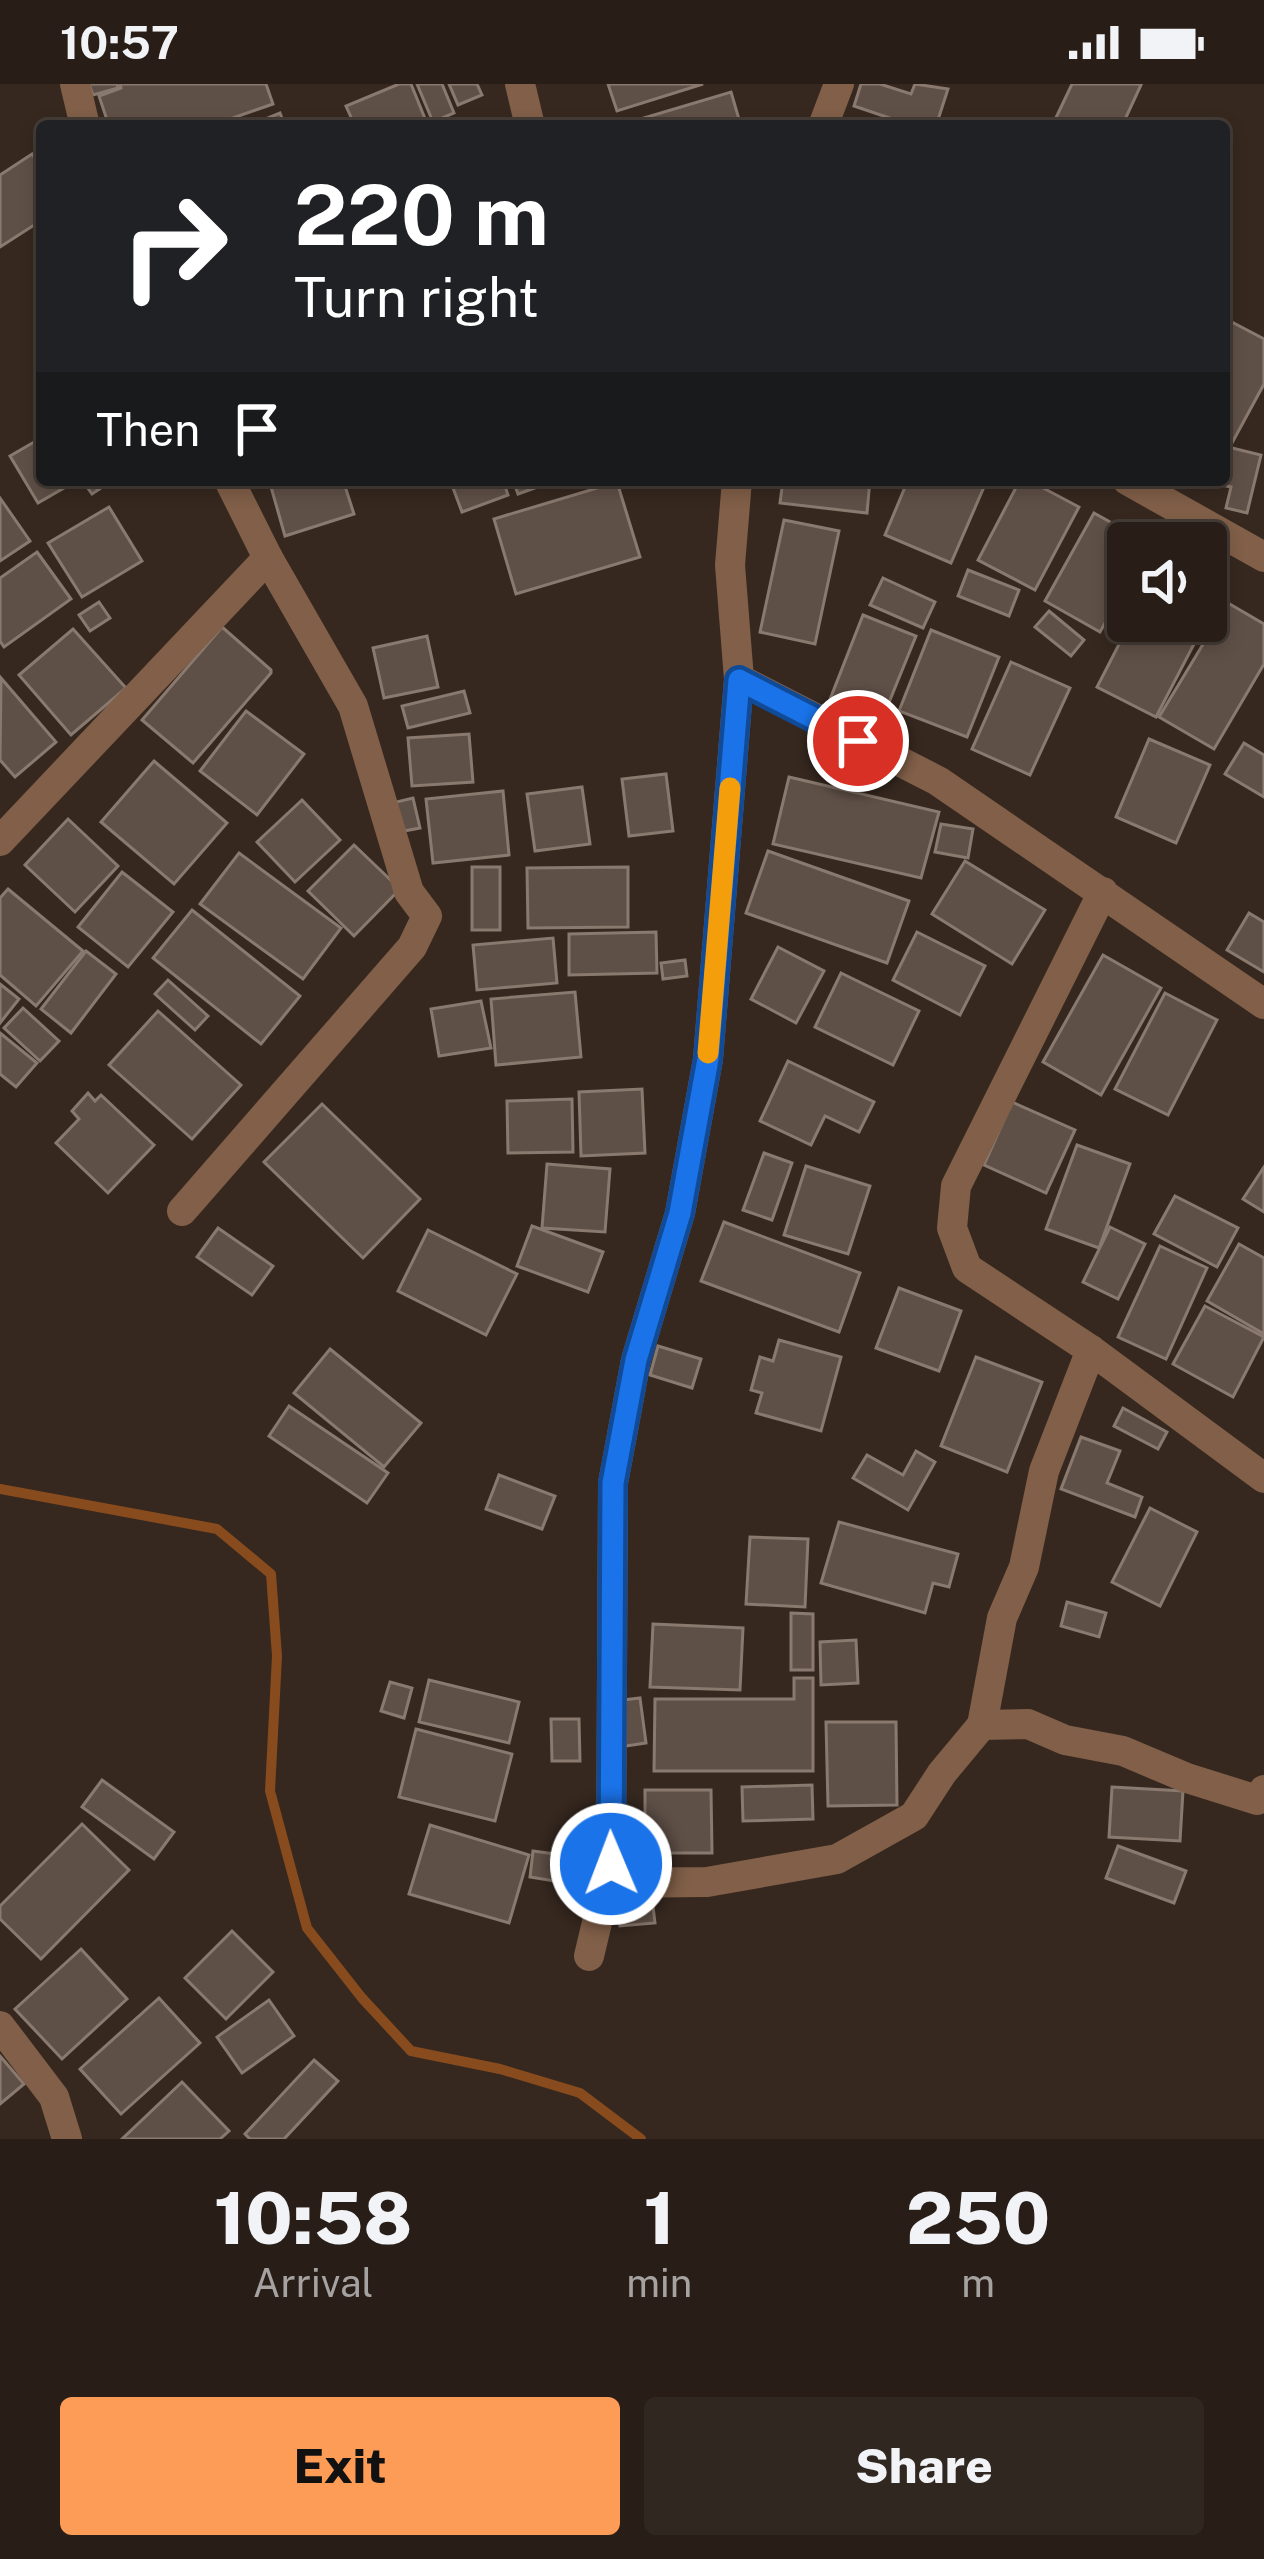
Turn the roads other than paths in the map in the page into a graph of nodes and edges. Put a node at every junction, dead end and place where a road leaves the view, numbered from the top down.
1 (75, 84) edge
2 (520, 84) edge
3 (839, 84) edge
4 (84, 120) edge
5 (529, 120) edge
6 (825, 120) edge
7 (232, 486) edge
8 (737, 486) edge
9 (1137, 486) edge
10 (1264, 556) edge
11 (268, 558) junction
12 (739, 680) junction
13 (5, 821) edge
14 (1103, 892) junction
15 (1264, 1004) edge
16 (182, 1210) dead end
17 (1091, 1350) junction
18 (1264, 1478) edge
19 (982, 1725) junction
20 (1264, 1790) edge
21 (606, 1883) junction
22 (589, 1956) dead end
23 (0, 2026) edge
24 (67, 2139) edge

1 - 4 street
2 - 5 street
3 - 6 street
7 - 11 street
8 - 12 street
9 - 10 street
11 - 13 street
11 - 16 street
12 - 14 street
12 - 21 street
14 - 15 street
14 - 17 street
17 - 18 street
17 - 19 street
19 - 20 street
19 - 21 street
21 - 22 street
23 - 24 street

